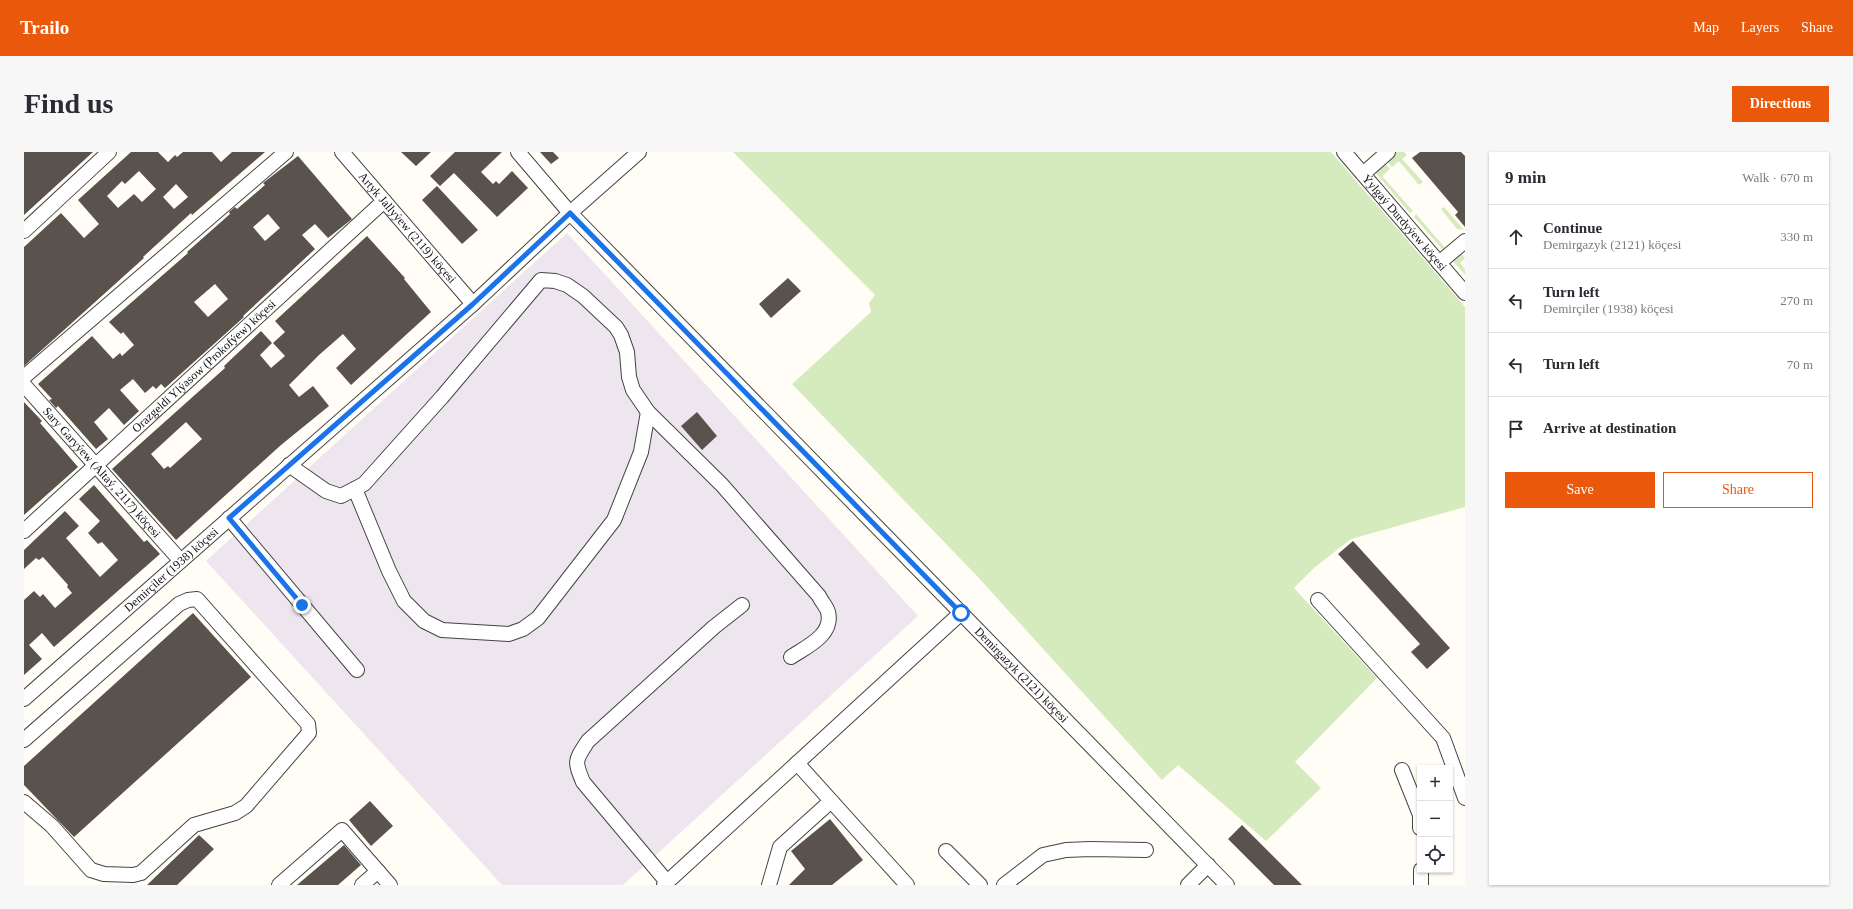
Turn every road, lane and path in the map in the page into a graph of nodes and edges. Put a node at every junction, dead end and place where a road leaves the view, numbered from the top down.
1 (108, 152) edge
2 (286, 152) edge
3 (342, 152) edge
4 (518, 152) edge
5 (639, 152) edge
6 (1344, 152) edge
7 (1388, 152) edge
8 (1363, 174) junction
9 (384, 201) junction
10 (570, 213) junction
11 (24, 231) edge
12 (1465, 241) edge
13 (1440, 263) junction
14 (1465, 293) edge
15 (473, 304) junction
16 (24, 377) edge
17 (24, 385) edge
18 (648, 412) junction
19 (95, 465) junction
20 (289, 465) junction
21 (356, 489) junction
22 (229, 518) junction
23 (24, 531) edge
24 (180, 560) junction
25 (1318, 600) dead end
26 (742, 605) dead end
27 (961, 613) junction
28 (791, 657) dead end
29 (357, 670) dead end
30 (24, 699) edge
31 (24, 740) edge
32 (797, 763) junction
33 (1402, 770) dead end
34 (1465, 798) edge
35 (831, 801) junction
36 (24, 802) edge
37 (1417, 808) edge
38 (1146, 850) dead end
39 (946, 851) dead end
40 (1208, 865) junction
41 (378, 871) junction
42 (1421, 873) edge
43 (666, 883) edge
44 (902, 884) edge
45 (279, 885) edge
46 (362, 885) edge
47 (390, 885) edge
48 (769, 885) edge
49 (980, 885) edge
50 (1004, 885) edge
51 (1188, 885) edge
52 (1227, 885) edge
53 (1421, 885) edge

1 - 11 street
2 - 16 street
3 - 9 street, Artyk Jallyýew (2119) köçesi
4 - 10 street, Demirgazyk (2121) köçesi
5 - 10 street, Demirçiler (1938) köçesi
6 - 8 street, Ýylgaý Durdyýew köçesi
7 - 8 street
8 - 13 street, Ýylgaý Durdyýew köçesi
9 - 15 street, Artyk Jallyýew (2119) köçesi
9 - 19 street, Orazgeldi Ylýasow (Prokofýew) köçesi
10 - 15 street, Demirçiler (1938) köçesi
10 - 27 street, Demirgazyk (2121) köçesi
12 - 13 street
13 - 14 street, Ýylgaý Durdyýew köçesi
15 - 20 street, Demirçiler (1938) köçesi
17 - 19 street, Sary Garyýew (Altaý, 2117) köçesi
18 - 21 street
18 - 21 street
18 - 28 street
19 - 23 street, Orazgeldi Ylýasow (Prokofýew) köçesi
19 - 24 street, Sary Garyýew (Altaý, 2117) köçesi
20 - 21 street
20 - 22 street, Demirçiler (1938) köçesi
22 - 24 street, Demirçiler (1938) köçesi
22 - 29 street
24 - 30 street, Demirçiler (1938) köçesi
25 - 34 street
26 - 43 street
27 - 32 street
27 - 40 street, Demirgazyk (2121) köçesi
31 - 36 street
32 - 35 street
32 - 43 street
33 - 37 street
35 - 44 street
35 - 48 street
38 - 50 street
39 - 49 street
40 - 51 street
40 - 52 street, Demirgazyk (2121) köçesi
41 - 45 street
41 - 46 street
41 - 47 street
42 - 53 street

